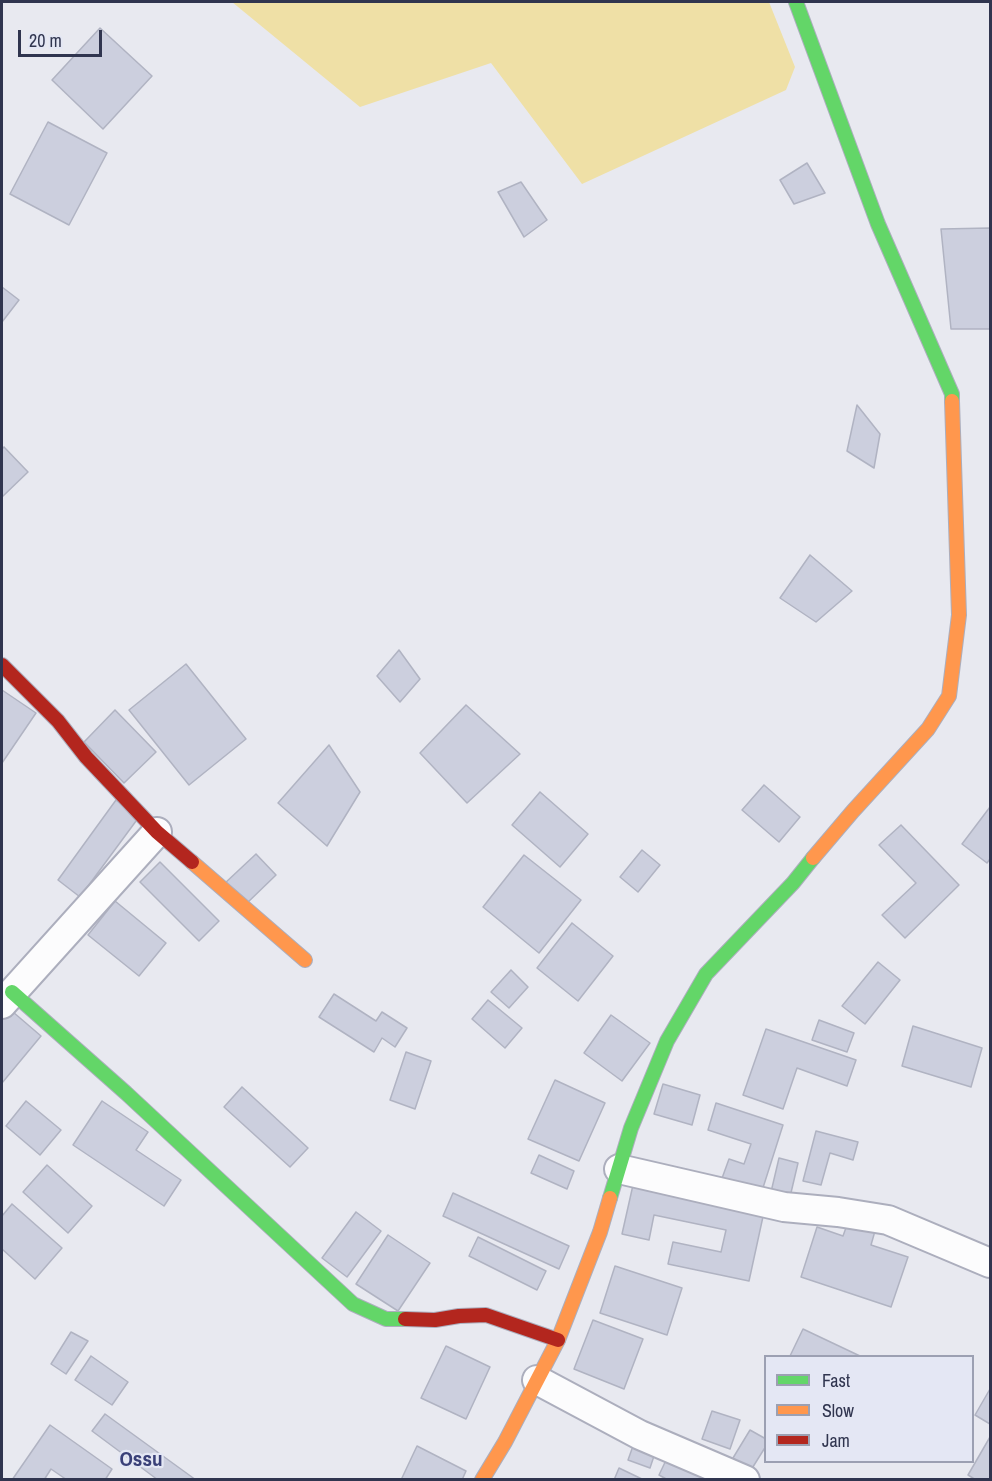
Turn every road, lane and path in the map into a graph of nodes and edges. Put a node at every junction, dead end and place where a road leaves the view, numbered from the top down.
1 (796, 2) edge
2 (2, 665) edge
3 (157, 832) junction
4 (305, 960) dead end
5 (7, 998) edge
6 (619, 1169) junction
7 (990, 1263) edge
8 (558, 1340) junction
9 (537, 1380) junction
10 (482, 1479) edge
11 (745, 1479) edge

1 - 6 street
2 - 3 street
3 - 4 street
3 - 5 street
5 - 8 street
6 - 7 street
6 - 8 street
8 - 9 street
9 - 10 street
9 - 11 street

